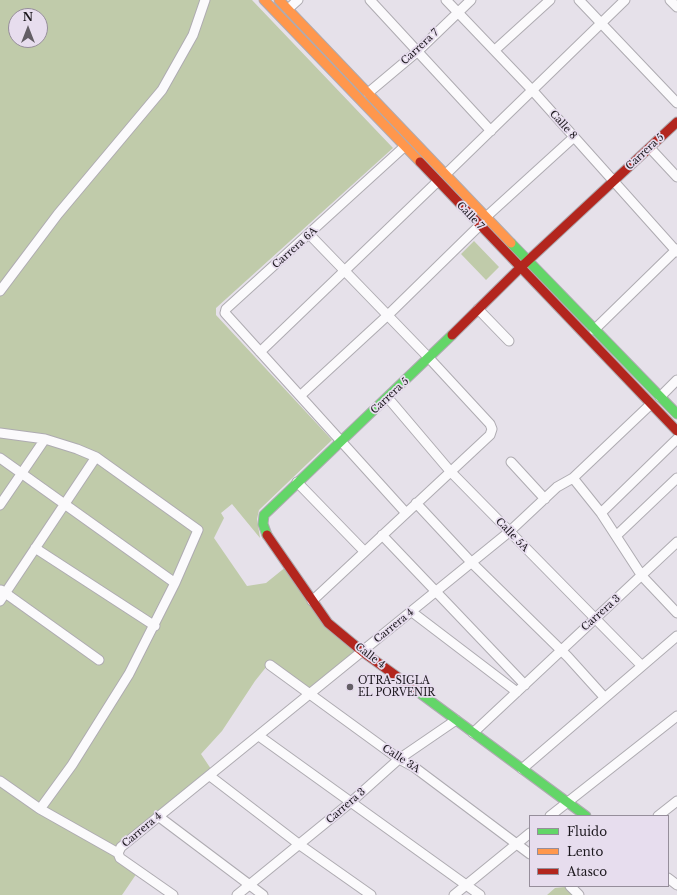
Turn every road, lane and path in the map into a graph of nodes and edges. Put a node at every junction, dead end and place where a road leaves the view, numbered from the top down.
1 (205, 0) edge
2 (264, 0) edge
3 (280, 0) edge
4 (298, 0) edge
5 (370, 0) edge
6 (446, 0) edge
7 (471, 0) edge
8 (550, 0) edge
9 (579, 0) edge
10 (625, 0) edge
11 (670, 0) edge
12 (677, 8) edge
13 (288, 9) junction
14 (458, 12) junction
15 (601, 23) junction
16 (495, 50) junction
17 (418, 51) junction
18 (533, 91) junction
19 (368, 93) junction
20 (677, 103) edge
21 (677, 122) edge
22 (491, 131) junction
23 (574, 137) junction
24 (404, 147) junction
25 (650, 148) junction
26 (446, 174) junction
27 (677, 177) edge
28 (437, 182) junction
29 (613, 182) junction
30 (486, 218) junction
31 (479, 226) junction
32 (310, 234) junction
33 (676, 251) edge
34 (528, 261) junction
35 (520, 268) junction
36 (346, 271) junction
37 (0, 291) edge
38 (478, 310) junction
39 (388, 314) junction
40 (594, 330) junction
41 (509, 341) dead end
42 (260, 352) junction
43 (429, 358) junction
44 (677, 380) edge
45 (300, 396) junction
46 (660, 396) junction
47 (388, 398) junction
48 (651, 404) junction
49 (677, 414) edge
50 (677, 431) edge
51 (0, 433) edge
52 (677, 439) edge
53 (45, 440) junction
54 (342, 441) junction
55 (96, 457) junction
56 (0, 458) edge
57 (511, 462) dead end
58 (450, 470) junction
59 (21, 473) junction
60 (573, 478) junction
61 (677, 478) edge
62 (297, 482) junction
63 (545, 499) junction
64 (416, 503) junction
65 (64, 504) junction
66 (0, 505) edge
67 (406, 512) junction
68 (601, 513) junction
69 (263, 524) joint
70 (509, 532) junction
71 (382, 535) junction
72 (616, 536) junction
73 (677, 542) edge
74 (35, 548) junction
75 (364, 551) junction
76 (471, 562) junction
77 (642, 576) junction
78 (175, 583) junction
79 (435, 592) junction
80 (2, 594) edge
81 (312, 601) junction
82 (412, 612) junction
83 (677, 613) edge
84 (595, 618) junction
85 (155, 626) junction
86 (677, 636) edge
87 (559, 650) junction
88 (363, 652) junction
89 (99, 660) dead end
90 (270, 665) dead end
91 (642, 666) junction
92 (525, 685) junction
93 (517, 692) junction
94 (308, 694) junction
95 (605, 698) junction
96 (677, 716) edge
97 (456, 720) junction
98 (473, 732) junction
99 (259, 736) junction
100 (399, 759) junction
101 (522, 769) junction
102 (210, 776) junction
103 (0, 781) edge
104 (568, 801) junction
105 (677, 801) edge
106 (351, 802) junction
107 (40, 809) junction
108 (551, 815) edge
109 (585, 815) edge
110 (659, 815) edge
111 (158, 816) junction
112 (529, 834) edge
113 (517, 844) junction
114 (300, 845) junction
115 (529, 853) edge
116 (119, 856) junction
117 (669, 879) edge
118 (467, 884) junction
119 (677, 885) edge
120 (249, 886) junction
121 (571, 887) edge
122 (173, 895) edge
123 (237, 895) edge
124 (263, 895) edge
125 (371, 895) edge
126 (454, 895) edge
127 (480, 895) edge
128 (578, 895) edge

1 - 37 street
2 - 24 main road, Calle 7
3 - 13 main road, Calle 7
4 - 13 street
5 - 17 street
6 - 14 street, Calle 8
7 - 14 street, Carrera 7
8 - 16 street
9 - 15 street
10 - 15 street
11 - 12 street
13 - 19 main road, Calle 7
14 - 16 street, Calle 8
14 - 17 street, Carrera 7
15 - 18 street
15 - 20 street
16 - 18 street, Calle 8
17 - 19 street, Carrera 7
17 - 22 street
18 - 22 street
18 - 23 street, Calle 8
19 - 26 main road, Calle 7
21 - 25 main road, Carrera 5
22 - 26 street
23 - 29 street, Calle 8
23 - 30 street
24 - 28 main road, Calle 7
24 - 32 street, Carrera 6A
25 - 27 street
25 - 29 main road, Carrera 5
26 - 30 main road, Calle 7
28 - 31 main road, Calle 7
28 - 36 street
29 - 33 street, Calle 8
29 - 34 main road
30 - 34 main road, Calle 7
31 - 35 main road, Calle 7
31 - 39 street
32 - 36 street
32 - 42 street, Carrera 6A
33 - 40 street
34 - 35 main road
34 - 40 main road, Calle 7
35 - 38 main road, Carrera 5
35 - 48 main road, Calle 7
36 - 39 street
36 - 42 street
38 - 41 street
38 - 43 main road, Carrera 5
39 - 43 street
39 - 45 street
40 - 46 main road, Calle 7
42 - 45 street
43 - 47 main road, Carrera 5
43 - 58 street
44 - 46 street
45 - 54 street
46 - 49 main road, Calle 7
47 - 54 main road, Carrera 5
47 - 58 street, Calle 5A
48 - 50 main road, Calle 7
48 - 60 street, Carrera 4
51 - 53 street
52 - 68 street
53 - 55 street
53 - 59 street
54 - 62 main road, Carrera 5
54 - 67 street
55 - 65 street
55 - 78 street
56 - 59 street
57 - 63 street
58 - 64 street
58 - 70 street, Calle 5A
59 - 65 street
59 - 66 street
60 - 63 street, Carrera 4
60 - 68 street
61 - 72 street
62 - 69 main road, Carrera 5
62 - 75 street
63 - 70 street, Carrera 4
64 - 67 street
64 - 76 street
65 - 74 street
65 - 78 street
67 - 71 street
68 - 72 street
69 - 81 main road, Calle 4
70 - 76 street, Carrera 4
70 - 84 street, Calle 5A
71 - 75 street
71 - 79 street
72 - 77 street
73 - 77 street, Carrera 3
74 - 80 street
74 - 85 street
75 - 81 street
76 - 79 street, Carrera 4
76 - 87 street
77 - 83 street
77 - 84 street, Carrera 3
78 - 85 street
79 - 82 street, Carrera 4
79 - 92 street
80 - 89 street
81 - 88 main road, Calle 4
82 - 88 street, Carrera 4
82 - 93 street
84 - 87 street, Carrera 3
84 - 91 street, Calle 5A
85 - 107 street
86 - 91 street
87 - 92 street, Carrera 3
87 - 95 street
88 - 94 street, Carrera 4
88 - 97 main road, Calle 4
90 - 94 street, Calle 3A
91 - 95 street
92 - 93 street, Carrera 3
93 - 98 street, Carrera 3
94 - 99 street, Carrera 4
94 - 100 street, Calle 3A
95 - 101 street
96 - 104 street
97 - 98 main road, Calle 4
97 - 100 street, Carrera 3
98 - 101 main road, Calle 4
99 - 102 street, Carrera 4
99 - 106 street
100 - 106 street, Carrera 3
100 - 113 street, Calle 3A
101 - 104 main road, Calle 4
102 - 111 street, Carrera 4
102 - 114 street
103 - 107 street
104 - 108 street
104 - 109 main road, Calle 4
105 - 110 street
106 - 114 street, Carrera 3
106 - 118 street
107 - 116 street
111 - 116 street, Carrera 4
111 - 120 street
112 - 113 street
113 - 115 street, Calle 3A
113 - 118 street
114 - 120 street, Carrera 3
114 - 125 street
116 - 122 street
117 - 119 street
118 - 126 street
118 - 127 street
120 - 123 street, Carrera 3
120 - 124 street
121 - 128 street

